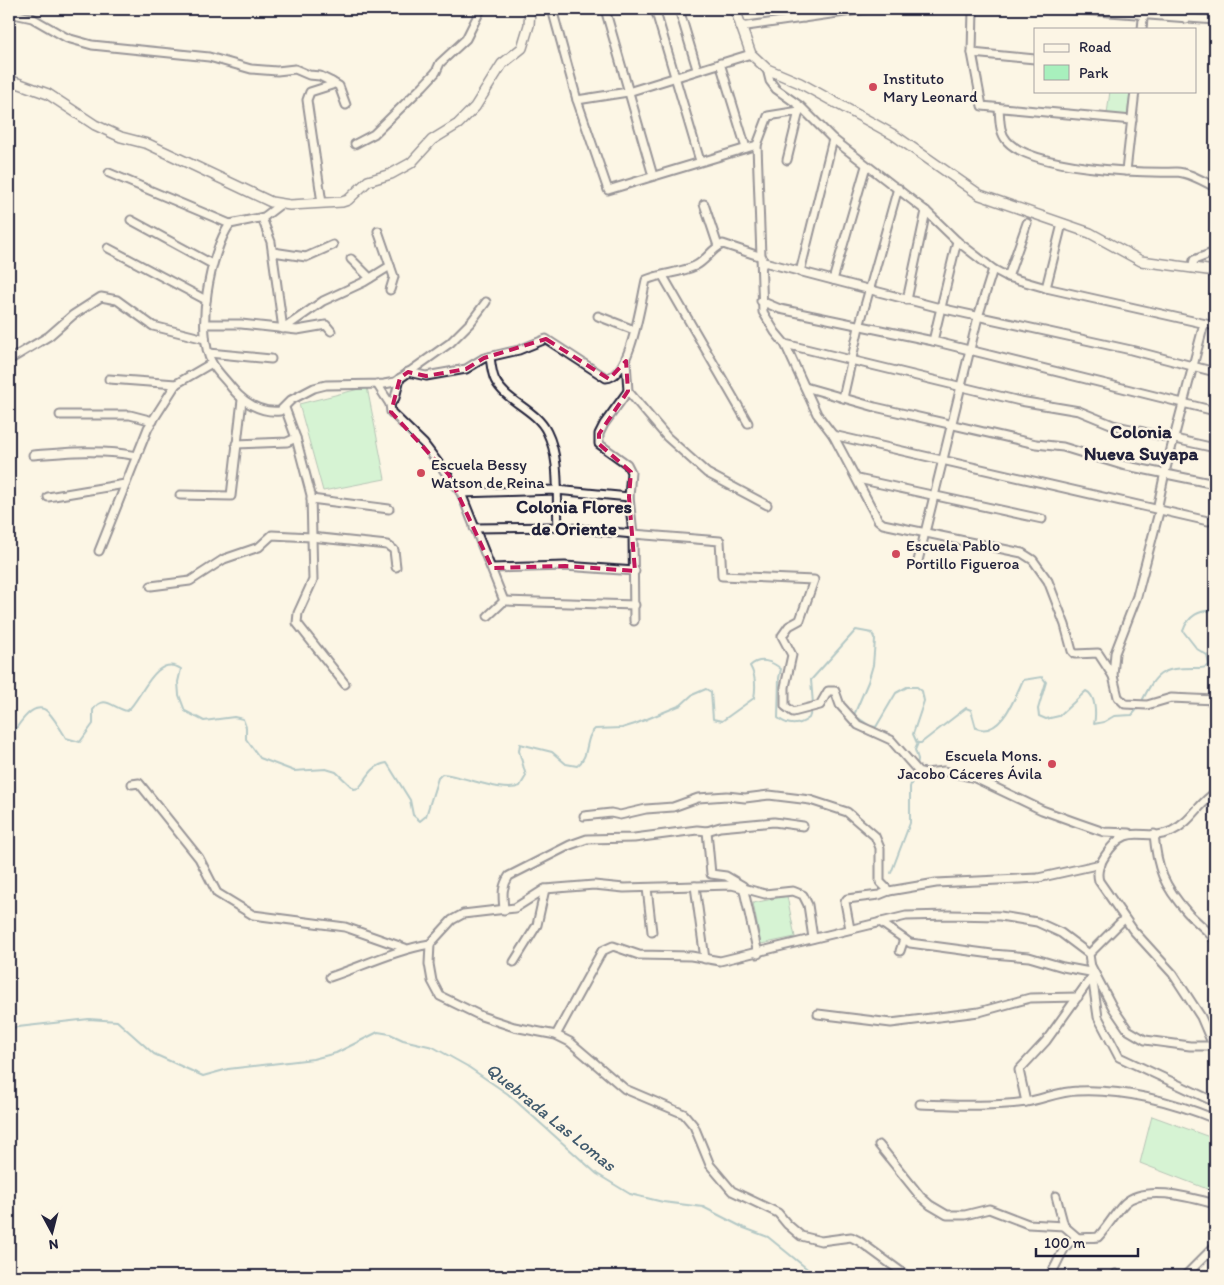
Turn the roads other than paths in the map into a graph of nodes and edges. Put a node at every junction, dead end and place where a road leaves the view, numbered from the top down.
1 (481, 9) edge
2 (530, 9) edge
3 (552, 9) edge
4 (605, 9) edge
5 (655, 9) edge
6 (679, 9) edge
7 (735, 9) edge
8 (801, 9) edge
9 (866, 9) edge
10 (973, 9) edge
11 (1070, 9) edge
12 (1182, 9) edge
13 (1143, 12) edge
14 (9, 13) edge
15 (804, 18) junction
16 (1186, 19) junction
17 (1215, 20) edge
18 (740, 27) junction
19 (1142, 28) edge
20 (972, 53) junction
21 (752, 54) junction
22 (1034, 59) edge
23 (720, 63) junction
24 (697, 69) junction
25 (767, 69) junction
26 (675, 77) junction
27 (9, 80) edge
28 (332, 82) junction
29 (628, 92) junction
30 (1135, 92) edge
31 (577, 100) junction
32 (346, 105) dead end
33 (800, 108) junction
34 (999, 108) junction
35 (1132, 120) junction
36 (833, 139) junction
37 (355, 144) dead end
38 (757, 145) junction
39 (746, 148) junction
40 (787, 160) dead end
41 (700, 161) junction
42 (866, 166) junction
43 (1126, 171) junction
44 (109, 173) dead end
45 (653, 176) junction
46 (1215, 187) edge
47 (898, 188) junction
48 (281, 204) junction
49 (322, 204) junction
50 (704, 204) dead end
51 (926, 211) junction
52 (262, 218) junction
53 (131, 220) dead end
54 (1027, 223) dead end
55 (230, 224) junction
56 (1062, 224) junction
57 (378, 231) dead end
58 (958, 241) junction
59 (333, 245) dead end
60 (718, 246) junction
61 (108, 248) dead end
62 (273, 252) junction
63 (1215, 252) edge
64 (762, 257) junction
65 (351, 259) dead end
66 (212, 264) junction
67 (390, 266) junction
68 (762, 266) junction
69 (1192, 268) junction
70 (993, 269) junction
71 (1215, 271) edge
72 (800, 272) junction
73 (663, 276) junction
74 (1008, 277) junction
75 (370, 278) junction
76 (833, 280) junction
77 (870, 288) junction
78 (1046, 288) junction
79 (390, 290) dead end
80 (206, 300) junction
81 (908, 300) junction
82 (486, 302) dead end
83 (761, 302) junction
84 (940, 308) junction
85 (598, 316) dead end
86 (978, 317) junction
87 (206, 324) junction
88 (1204, 324) junction
89 (858, 326) junction
90 (1215, 326) edge
91 (284, 329) junction
92 (331, 330) dead end
93 (634, 330) junction
94 (205, 339) junction
95 (933, 341) junction
96 (786, 344) junction
97 (970, 351) junction
98 (209, 353) junction
99 (490, 357) junction
100 (271, 359) dead end
101 (9, 360) edge
102 (626, 361) junction
103 (852, 361) junction
104 (212, 363) junction
105 (1194, 366) junction
106 (408, 372) junction
107 (1215, 372) edge
108 (400, 378) junction
109 (108, 379) dead end
110 (176, 384) junction
111 (377, 384) junction
112 (805, 387) junction
113 (962, 387) junction
114 (628, 391) junction
115 (843, 398) junction
116 (242, 400) junction
117 (390, 404) junction
118 (1183, 404) junction
119 (285, 408) junction
120 (1215, 411) edge
121 (60, 414) dead end
122 (153, 421) junction
123 (748, 423) dead end
124 (952, 423) junction
125 (833, 435) junction
126 (296, 438) junction
127 (1174, 438) junction
128 (236, 444) junction
129 (1215, 448) edge
130 (33, 455) dead end
131 (137, 456) junction
132 (943, 459) junction
133 (1165, 472) junction
134 (858, 479) junction
135 (125, 484) junction
136 (1215, 484) edge
137 (556, 490) junction
138 (461, 493) junction
139 (180, 494) dead end
140 (935, 495) junction
141 (628, 497) junction
142 (48, 498) dead end
143 (310, 499) junction
144 (767, 505) dead end
145 (1158, 508) junction
146 (389, 509) dead end
147 (1042, 519) dead end
148 (1208, 521) dead end
149 (558, 527) junction
150 (474, 528) junction
151 (926, 533) junction
152 (633, 534) junction
153 (311, 537) junction
154 (99, 551) dead end
155 (918, 561) dead end
156 (396, 567) dead end
157 (492, 568) junction
158 (634, 571) junction
159 (151, 586) dead end
160 (504, 601) junction
161 (635, 606) junction
162 (488, 616) dead end
163 (634, 621) dead end
164 (1113, 676) junction
165 (344, 684) dead end
166 (1215, 700) edge
167 (132, 784) dead end
168 (1215, 793) edge
169 (584, 816) dead end
170 (803, 826) dead end
171 (708, 831) junction
172 (1129, 833) junction
173 (1154, 834) junction
174 (1101, 864) junction
175 (695, 886) junction
176 (743, 886) junction
177 (647, 888) junction
178 (545, 889) junction
179 (889, 891) junction
180 (504, 910) junction
181 (899, 918) junction
182 (1124, 919) junction
183 (880, 922) junction
184 (850, 929) junction
185 (652, 932) dead end
186 (901, 937) junction
187 (813, 938) junction
188 (1215, 940) edge
189 (430, 944) junction
190 (405, 948) junction
191 (900, 951) dead end
192 (758, 954) junction
193 (1089, 958) junction
194 (705, 959) junction
195 (514, 962) dead end
196 (1090, 975) junction
197 (330, 977) dead end
198 (1078, 997) junction
199 (818, 1014) dead end
200 (556, 1036) junction
201 (1214, 1046) edge
202 (1026, 1102) junction
203 (1215, 1102) edge
204 (920, 1104) dead end
205 (1215, 1119) edge
206 (879, 1145) dead end
207 (1056, 1196) dead end
208 (1215, 1204) edge
209 (1064, 1226) junction
210 (1078, 1238) junction
211 (1215, 1246) edge
212 (907, 1276) edge
213 (1049, 1276) edge
214 (1185, 1276) edge

1 - 37 street
2 - 49 street
3 - 31 street
4 - 29 street
5 - 26 street
6 - 24 street
7 - 18 street
8 - 15 street
9 - 15 street
10 - 20 street
11 - 13 street
12 - 16 street
13 - 16 street
13 - 19 street
14 - 28 street
15 - 18 street
16 - 17 street
18 - 21 street
20 - 22 street
20 - 34 street
21 - 23 street
21 - 25 street
23 - 24 street
23 - 39 street
24 - 26 street
25 - 33 street
25 - 56 street
26 - 29 street
26 - 41 street
27 - 48 street
28 - 32 street
28 - 49 street
29 - 31 street
29 - 45 street
30 - 35 street
31 - 45 street
33 - 36 street
33 - 38 street
33 - 40 street
34 - 35 street
34 - 43 street
35 - 43 street
36 - 42 street
36 - 72 street
38 - 39 street
38 - 64 street
39 - 41 street
41 - 45 street
42 - 47 street
42 - 76 street
43 - 46 street
44 - 55 street
47 - 51 street
47 - 77 street
48 - 49 street
48 - 52 street
50 - 60 street
51 - 58 street
51 - 81 street
52 - 55 street
52 - 62 street
53 - 66 street
54 - 74 street
55 - 66 street
56 - 69 street
56 - 78 street
57 - 67 street
58 - 70 street
58 - 84 street
59 - 62 street
60 - 64 street
60 - 73 street
61 - 80 street
62 - 91 street
63 - 69 street
64 - 68 street
65 - 75 street
66 - 80 street
67 - 75 street
67 - 79 street
68 - 72 street
68 - 83 street
69 - 71 street
70 - 74 street
70 - 86 street
72 - 76 street
73 - 93 street
73 - 123 street
74 - 78 street
75 - 91 street
76 - 77 street
77 - 81 street
77 - 89 street
78 - 88 street
80 - 87 street
81 - 84 street
82 - 106 street
83 - 89 street
83 - 96 street
84 - 86 street
84 - 95 street
85 - 93 street
86 - 97 street
86 - 105 street
87 - 91 street
87 - 94 street
88 - 90 street
88 - 105 street
89 - 95 street
89 - 103 street
91 - 92 street
93 - 102 street
94 - 98 street
94 - 101 street
95 - 97 street
96 - 103 street
96 - 112 street
97 - 113 street
97 - 118 street
98 - 100 street
98 - 104 street
99 - 102 street
99 - 106 street
99 - 137 street
102 - 114 street
103 - 113 street
103 - 115 street
104 - 110 street
104 - 116 street
105 - 107 street
105 - 118 street
106 - 108 street
108 - 111 street
108 - 117 street
109 - 110 street
110 - 122 street
111 - 117 street
111 - 119 street
112 - 115 street
112 - 125 street
113 - 124 street
113 - 127 street
114 - 141 street
114 - 144 street
115 - 124 street
116 - 119 street
116 - 128 street
117 - 138 street
118 - 120 street
118 - 127 street
119 - 126 street
121 - 122 street
122 - 131 street
124 - 132 street
124 - 133 street
125 - 132 street
125 - 134 street
126 - 128 street
126 - 143 street
127 - 129 street
127 - 133 street
128 - 139 street
130 - 131 street
131 - 135 street
132 - 140 street
132 - 145 street
133 - 136 street
133 - 145 street
134 - 140 street
134 - 151 street
135 - 142 street
135 - 154 street
137 - 138 street
137 - 141 street
137 - 149 street
138 - 150 street
140 - 147 street
140 - 151 street
141 - 152 street
143 - 146 street
143 - 153 street
145 - 148 street
145 - 164 street
149 - 150 street
149 - 152 street
150 - 157 street
151 - 155 street
151 - 164 street
152 - 158 street
152 - 172 street
153 - 156 street
153 - 159 street
153 - 165 street
157 - 158 street
157 - 160 street
158 - 161 street
160 - 161 street
160 - 162 street
161 - 163 street
164 - 166 street
167 - 190 street
168 - 173 street
169 - 179 street
170 - 171 street
171 - 176 street
171 - 180 street
172 - 173 street
172 - 174 street
173 - 188 street
174 - 179 street
174 - 182 street
175 - 176 street
175 - 177 street
175 - 194 street
176 - 187 street
176 - 192 street
177 - 178 street
177 - 185 street
178 - 180 street
178 - 195 street
179 - 184 street
180 - 189 street
181 - 183 street
181 - 186 street
181 - 193 street
182 - 193 street
182 - 201 street
183 - 184 street
183 - 186 street
184 - 187 street
186 - 191 street
186 - 196 street
187 - 192 street
189 - 190 street
189 - 200 street
190 - 197 street
192 - 194 street
193 - 196 street
193 - 201 street
194 - 200 street
196 - 198 street
196 - 203 street
198 - 199 street
198 - 202 street
200 - 212 street
202 - 204 street
202 - 205 street
206 - 209 street
207 - 209 street
208 - 210 street
209 - 210 street
210 - 213 street
211 - 214 street

